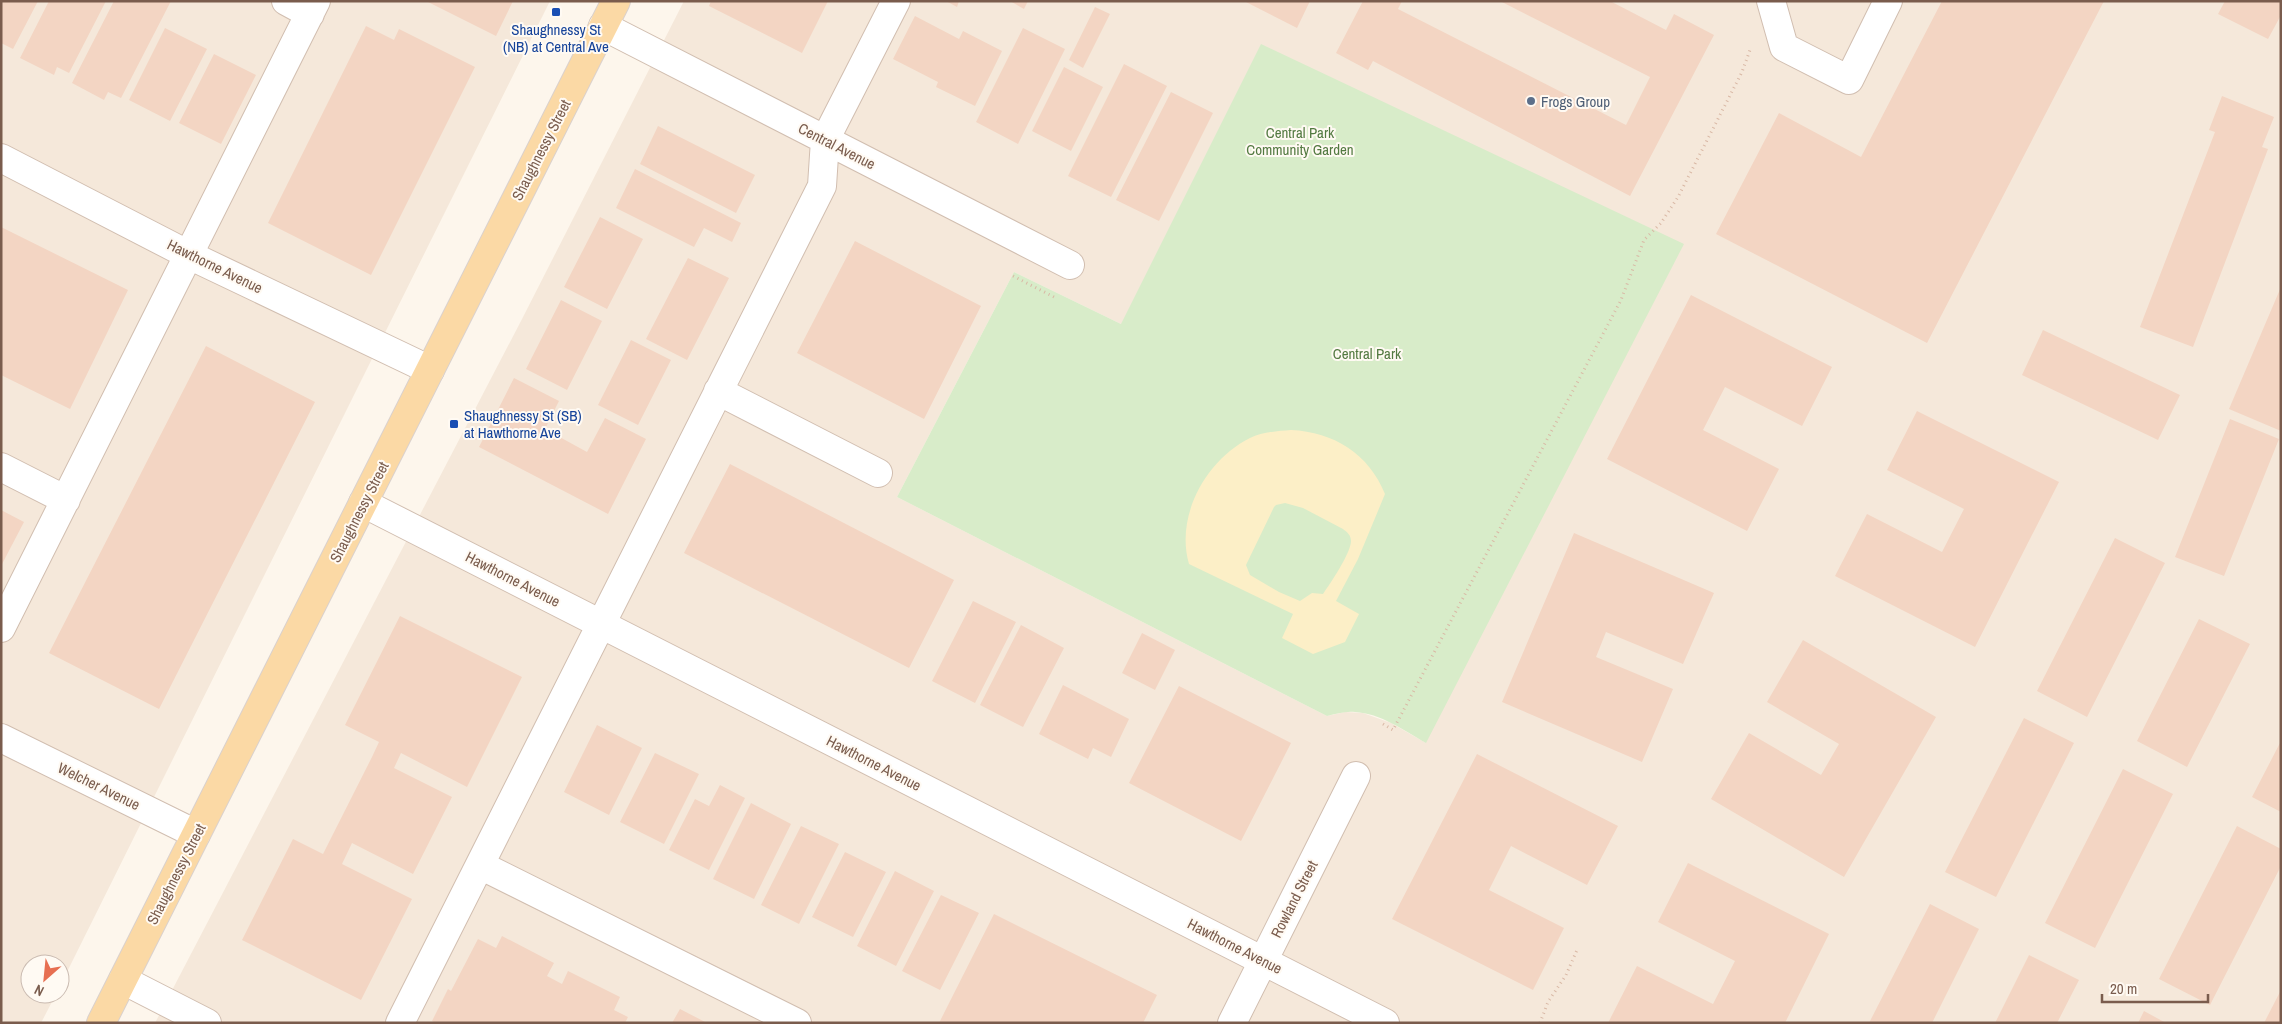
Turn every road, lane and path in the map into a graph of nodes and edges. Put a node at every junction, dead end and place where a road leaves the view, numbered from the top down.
1 (286, 1) edge
2 (616, 1) edge
3 (896, 1) edge
4 (1771, 1) edge
5 (1888, 1) edge
6 (313, 8) edge
7 (604, 26) junction
8 (1751, 44) dead end
9 (825, 140) junction
10 (1, 158) edge
11 (189, 255) junction
12 (1070, 265) dead end
13 (1014, 276) dead end
14 (1054, 297) dead end
15 (430, 370) junction
16 (718, 391) junction
17 (1, 467) edge
18 (878, 473) dead end
19 (66, 500) junction
20 (363, 503) junction
21 (601, 624) junction
22 (1, 628) edge
23 (1383, 724) dead end
24 (1, 738) edge
25 (1356, 776) dead end
26 (196, 834) junction
27 (480, 865) junction
28 (1577, 950) dead end
29 (1263, 960) junction
30 (123, 980) junction
31 (101, 1023) edge
32 (208, 1023) edge
33 (400, 1023) edge
34 (797, 1023) edge
35 (1232, 1023) edge
36 (1385, 1023) edge
37 (1540, 1023) edge

1 - 6 street
2 - 7 main road, Shaughnessy Street
3 - 9 street
4 - 5 street
6 - 11 street
7 - 9 street, Central Avenue
7 - 15 main road, Shaughnessy Street
8 - 23 path
9 - 12 street, Central Avenue
9 - 16 street
10 - 11 street, Hawthorne Avenue
11 - 15 street, Hawthorne Avenue
11 - 19 street
13 - 14 path
15 - 20 main road, Shaughnessy Street
16 - 18 street
16 - 21 street
17 - 19 street
19 - 22 street
20 - 21 street, Hawthorne Avenue
20 - 26 main road, Shaughnessy Street
21 - 27 street
21 - 29 street, Hawthorne Avenue
24 - 26 street, Welcher Avenue
25 - 29 street, Rowland Street
26 - 30 main road, Shaughnessy Street
27 - 33 street
27 - 34 street
28 - 37 path
29 - 35 street, Rowland Street
29 - 36 street, Hawthorne Avenue
30 - 31 main road, Shaughnessy Street
30 - 32 street

